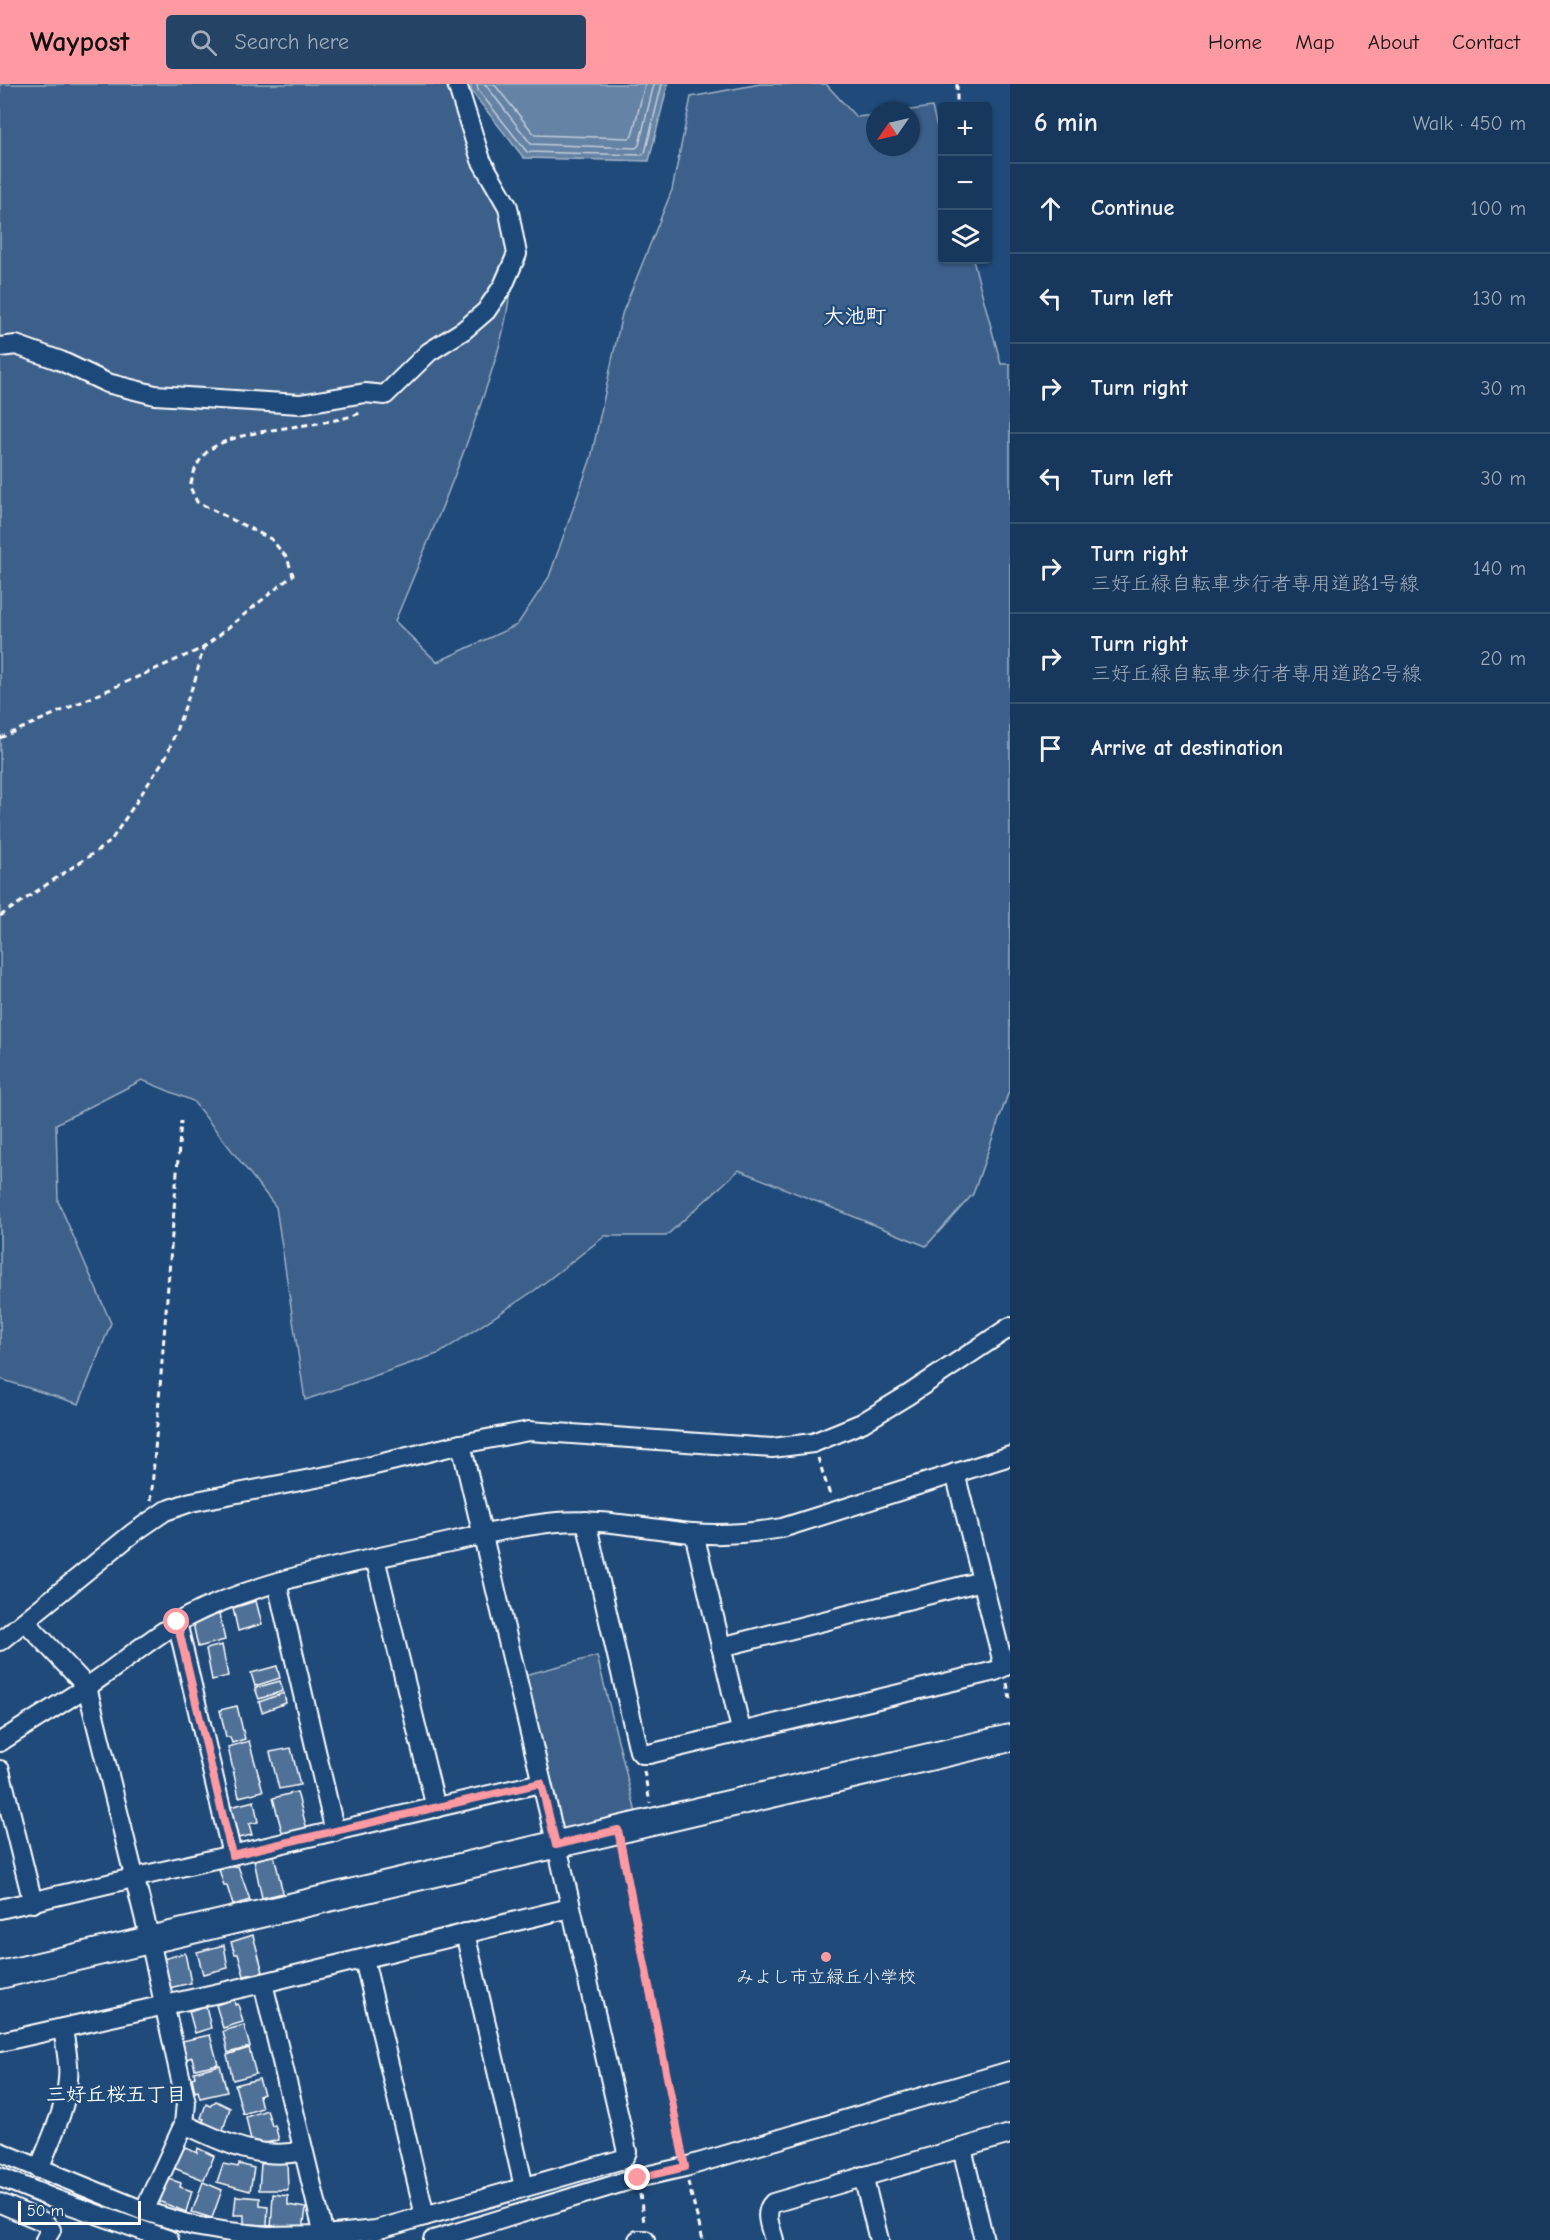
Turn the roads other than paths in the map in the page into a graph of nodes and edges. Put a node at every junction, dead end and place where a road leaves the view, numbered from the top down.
1 (457, 84) edge
2 (0, 347) edge
3 (1010, 1327) edge
4 (461, 1444) junction
5 (1010, 1456) edge
6 (955, 1473) junction
7 (586, 1521) junction
8 (693, 1533) junction
9 (482, 1535) junction
10 (375, 1558) junction
11 (982, 1581) junction
12 (278, 1583) junction
13 (25, 1621) junction
14 (177, 1622) junction
15 (0, 1641) edge
16 (721, 1647) junction
17 (87, 1687) junction
18 (741, 1730) junction
19 (1010, 1738) edge
20 (0, 1742) edge
21 (0, 1770) edge
22 (541, 1783) junction
23 (436, 1808) junction
24 (335, 1832) junction
25 (556, 1845) junction
26 (232, 1855) junction
27 (134, 1879) junction
28 (33, 1903) junction
29 (570, 1908) junction
30 (0, 1909) edge
31 (465, 1933) junction
32 (150, 1940) junction
33 (364, 1959) junction
34 (0, 1975) edge
35 (263, 1983) junction
36 (165, 2004) junction
37 (63, 2028) junction
38 (0, 2042) edge
39 (1010, 2071) edge
40 (184, 2124) junction
41 (1010, 2134) edge
42 (962, 2148) junction
43 (303, 2151) junction
44 (0, 2152) edge
45 (39, 2169) junction
46 (863, 2176) junction
47 (0, 2177) edge
48 (524, 2187) junction
49 (0, 2203) edge
50 (144, 2211) junction
51 (425, 2216) junction
52 (324, 2235) junction
53 (45, 2240) edge
54 (169, 2240) edge
55 (433, 2240) edge
56 (774, 2240) edge
57 (879, 2240) edge
58 (984, 2240) edge

1 - 2 street
3 - 4 street
4 - 9 street
4 - 13 street
5 - 6 street
6 - 8 street
6 - 11 street
7 - 8 street
7 - 9 street
7 - 18 street
8 - 16 street
9 - 10 street
9 - 22 street
10 - 12 street
10 - 23 street
11 - 16 street
11 - 18 street
12 - 14 street
12 - 24 street
13 - 15 street
13 - 17 street
14 - 17 street
14 - 26 street
16 - 18 street
17 - 20 street
17 - 27 street
19 - 25 street
21 - 28 street
22 - 23 street
22 - 25 street
23 - 24 street
24 - 26 street
25 - 29 street
25 - 32 street
26 - 27 street
27 - 28 street
27 - 32 street
28 - 30 street
29 - 31 street
29 - 48 street
31 - 33 street
31 - 48 street
32 - 34 street
32 - 36 street
33 - 35 street
33 - 51 street
35 - 36 street
35 - 43 street
36 - 37 street
36 - 40 street
37 - 38 street
37 - 45 street
39 - 55 street
40 - 43 street
40 - 50 street
41 - 42 street
42 - 46 street
42 - 58 street
43 - 52 street
44 - 45 street
45 - 50 street
46 - 56 street
46 - 57 street
47 - 54 street
48 - 51 street
49 - 53 street
50 - 52 street
51 - 52 street

